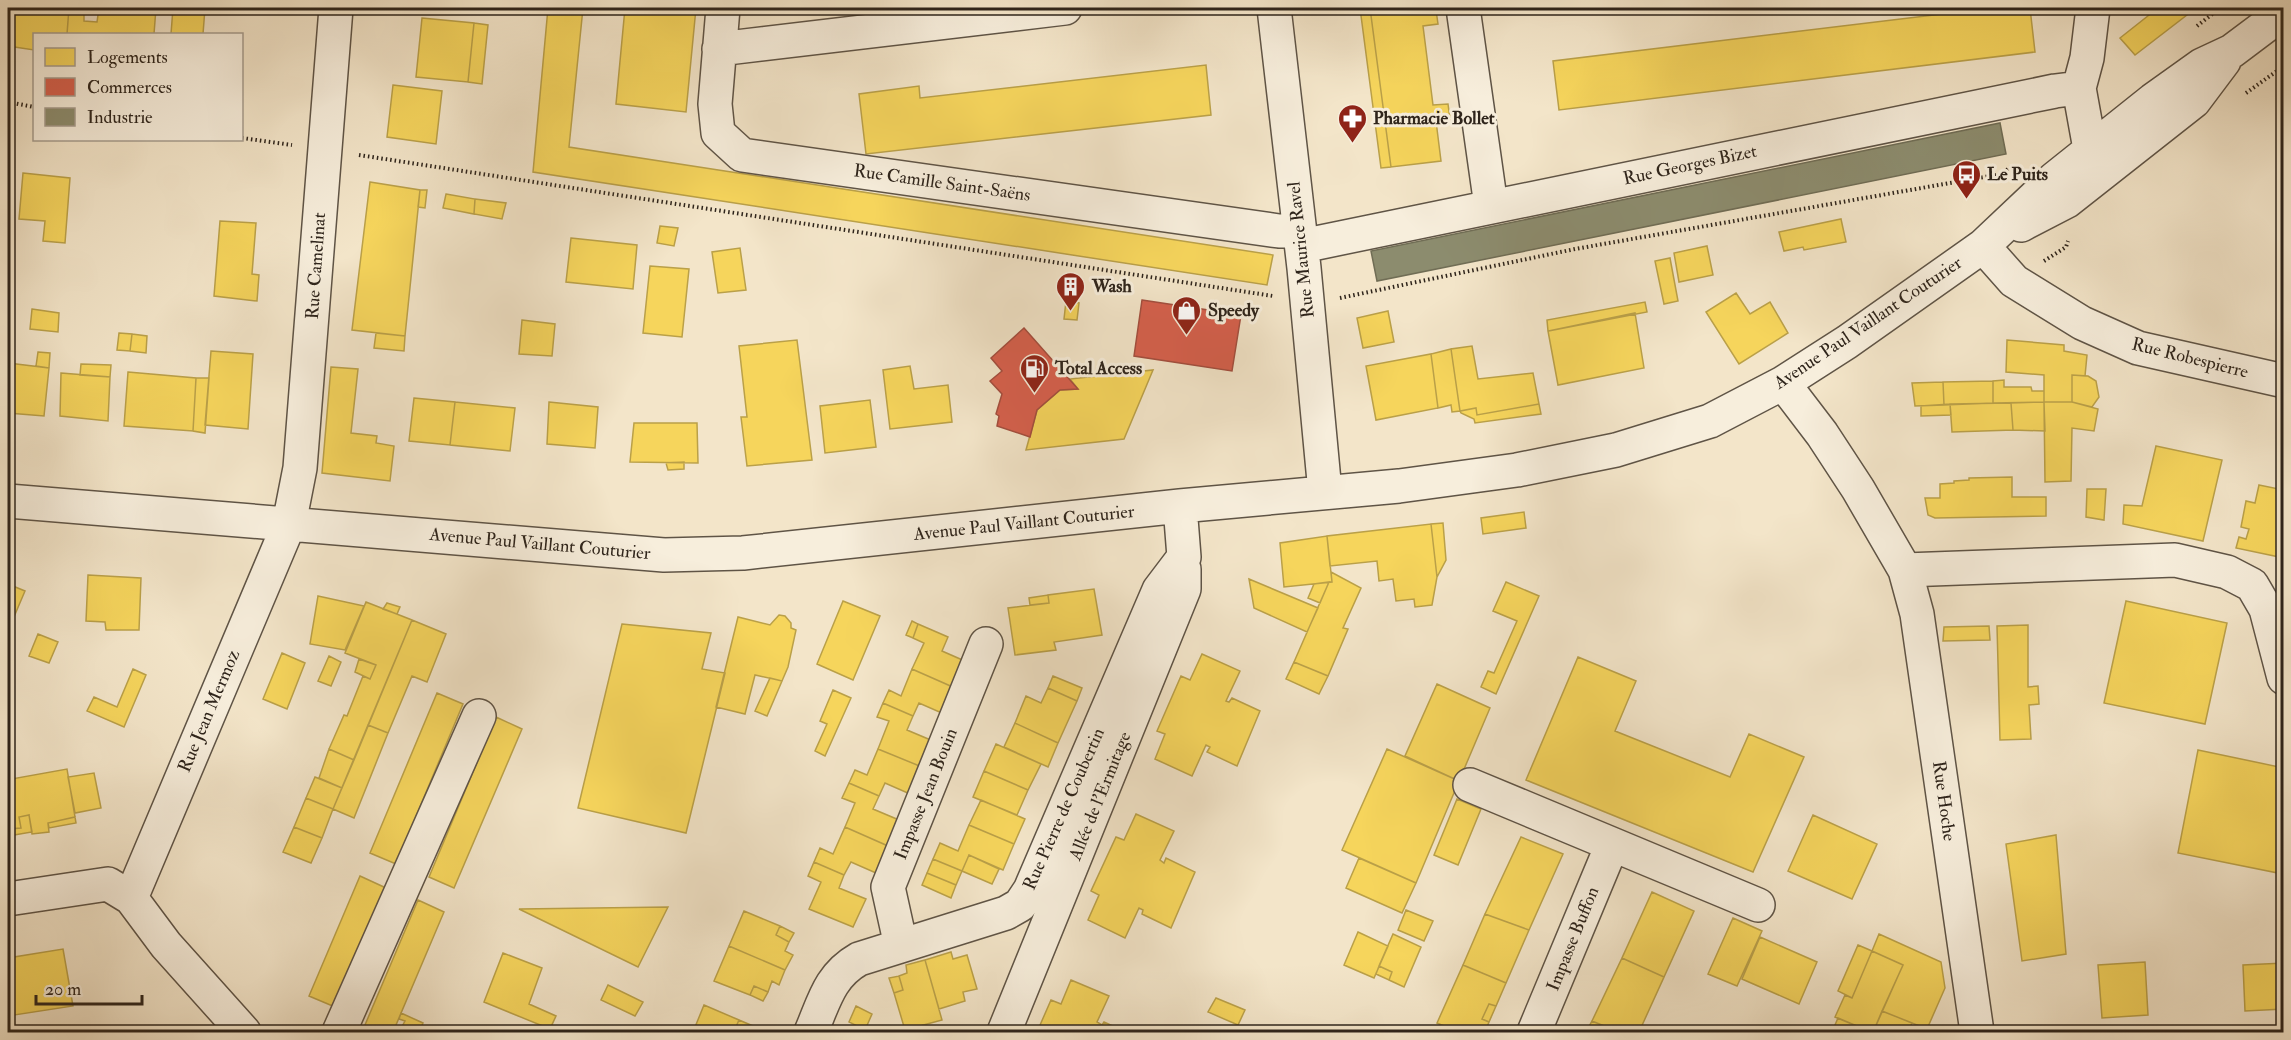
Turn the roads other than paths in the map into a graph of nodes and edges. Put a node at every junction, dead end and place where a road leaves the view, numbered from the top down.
1 (336, 8) edge
2 (723, 8) edge
3 (1065, 8) edge
4 (1274, 8) edge
5 (1463, 8) edge
6 (2093, 8) edge
7 (2283, 12) edge
8 (719, 49) junction
9 (2232, 51) junction
10 (2079, 88) junction
11 (2090, 149) junction
12 (1491, 206) junction
13 (1301, 238) junction
14 (1983, 246) junction
15 (2283, 381) edge
16 (1783, 383) junction
17 (1325, 492) junction
18 (8, 501) edge
19 (1180, 506) junction
20 (289, 524) junction
21 (1184, 557) junction
22 (1905, 570) junction
23 (986, 644) dead end
24 (2283, 678) edge
25 (479, 716) dead end
26 (1470, 785) dead end
27 (1612, 846) junction
28 (131, 898) junction
29 (8, 899) edge
30 (1758, 905) dead end
31 (901, 946) junction
32 (244, 1032) edge
33 (339, 1032) edge
34 (811, 1032) edge
35 (1004, 1032) edge
36 (1534, 1032) edge
37 (1977, 1032) edge

1 - 20 street, Rue Camelinat
2 - 8 street, Rue Camille Saint-Saëns
3 - 8 street
4 - 13 street, Rue Maurice Ravel
5 - 12 street
6 - 10 street
7 - 9 street, Avenue Paul Vaillant Couturier
8 - 13 street, Rue Camille Saint-Saëns
9 - 11 street, Avenue Paul Vaillant Couturier
9 - 14 street, Avenue Paul Vaillant Couturier
10 - 11 street
10 - 12 street, Rue Georges Bizet
11 - 14 street, Avenue Paul Vaillant Couturier
12 - 13 street, Rue Georges Bizet
13 - 17 street, Rue Maurice Ravel
14 - 15 street, Rue Robespierre
14 - 16 street, Avenue Paul Vaillant Couturier
16 - 17 street, Avenue Paul Vaillant Couturier
16 - 22 street, Rue Hoche
17 - 19 street, Avenue Paul Vaillant Couturier
18 - 20 street, Avenue Paul Vaillant Couturier
19 - 20 street, Avenue Paul Vaillant Couturier
19 - 21 street
20 - 28 street, Rue Jean Mermoz
21 - 31 street, Rue Pierre de Coubertin
21 - 35 street, Allée de l'Ermitage
22 - 24 street
22 - 37 street, Rue Hoche
23 - 31 street, Impasse Jean Bouin
25 - 33 street
26 - 27 street
27 - 30 street
27 - 36 street, Impasse Buffon
28 - 29 street
28 - 32 street
31 - 34 street, Rue Pierre de Coubertin

